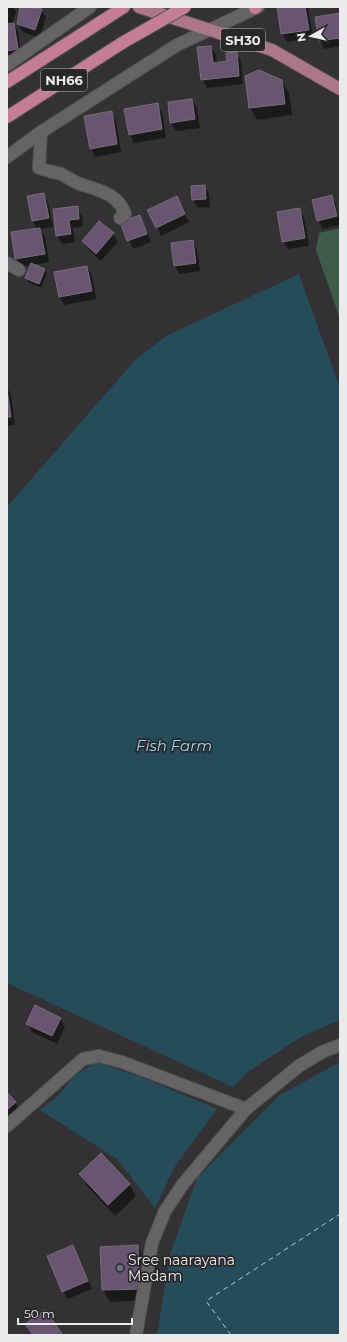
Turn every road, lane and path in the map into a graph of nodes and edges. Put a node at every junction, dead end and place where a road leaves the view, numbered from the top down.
1 (90, 7) edge
2 (124, 7) edge
3 (139, 7) edge
4 (185, 7) edge
5 (257, 7) edge
6 (210, 30) junction
7 (7, 65) edge
8 (7, 82) edge
9 (340, 89) edge
10 (7, 117) edge
11 (40, 132) junction
12 (7, 157) edge
13 (120, 218) dead end
14 (7, 263) edge
15 (19, 270) dead end
16 (340, 1045) edge
17 (246, 1109) junction
18 (7, 1126) edge
19 (136, 1335) edge

1 - 7 street
2 - 8 highway, NH66
3 - 6 main road, SH30
4 - 10 highway, NH66, bridge
5 - 6 street
6 - 9 main road, SH30
6 - 11 street
11 - 12 street
11 - 13 street
14 - 15 street
16 - 17 street
17 - 18 street
17 - 19 street

